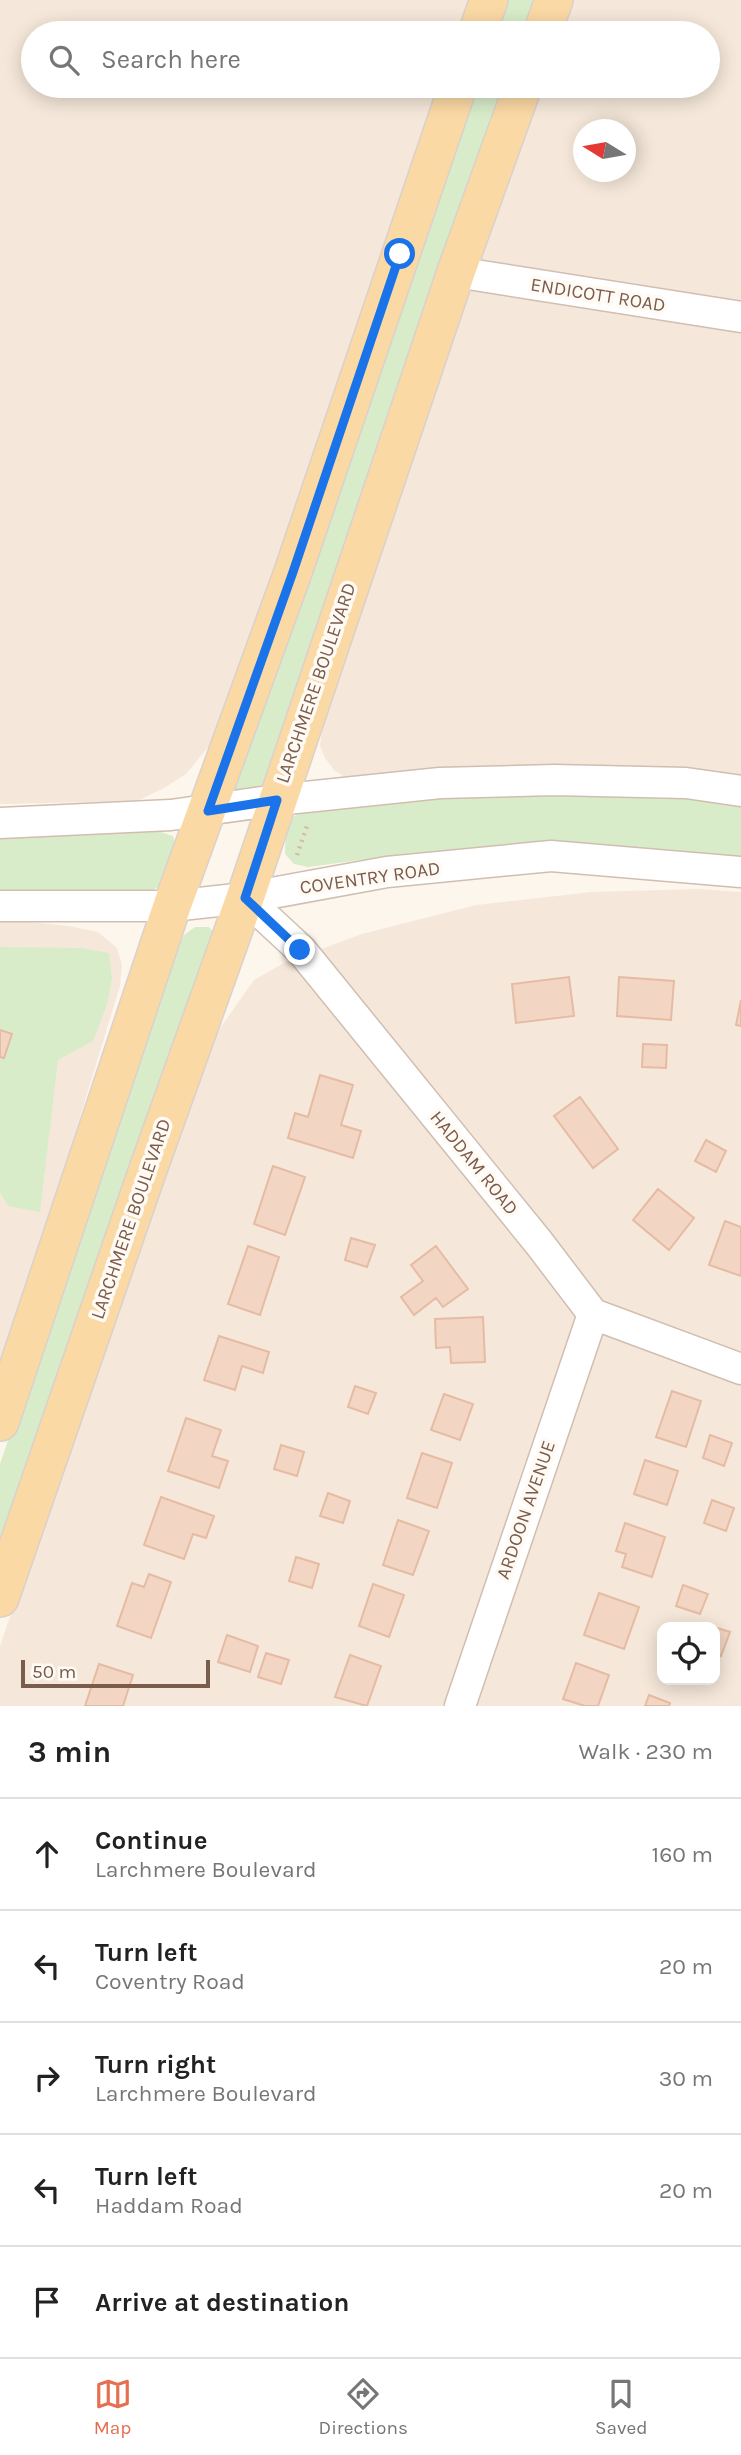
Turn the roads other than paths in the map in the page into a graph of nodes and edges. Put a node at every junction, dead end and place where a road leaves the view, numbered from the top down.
1 (489, 0) edge
2 (554, 0) edge
3 (481, 21) edge
4 (546, 21) edge
5 (454, 98) edge
6 (519, 98) edge
7 (456, 272) junction
8 (741, 317) edge
9 (741, 791) edge
10 (277, 800) junction
11 (208, 811) junction
12 (0, 823) edge
13 (741, 872) edge
14 (245, 898) junction
15 (0, 906) edge
16 (172, 906) junction
17 (593, 1314) junction
18 (741, 1369) edge
19 (0, 1422) edge
20 (0, 1598) edge
21 (460, 1706) edge

1 - 3 main road
2 - 4 main road
5 - 11 main road
6 - 7 main road, LARCHMERE BOULEVARD
7 - 8 street, ENDICOTT ROAD
7 - 10 main road, LARCHMERE BOULEVARD
9 - 10 street
10 - 11 street
10 - 14 main road, LARCHMERE BOULEVARD
11 - 12 street
11 - 16 main road
13 - 14 street, COVENTRY ROAD
14 - 16 street, COVENTRY ROAD
14 - 17 street, HADDAM ROAD
14 - 20 main road, LARCHMERE BOULEVARD
15 - 16 street, COVENTRY ROAD
16 - 19 main road
17 - 18 street
17 - 21 street, ARDOON AVENUE

